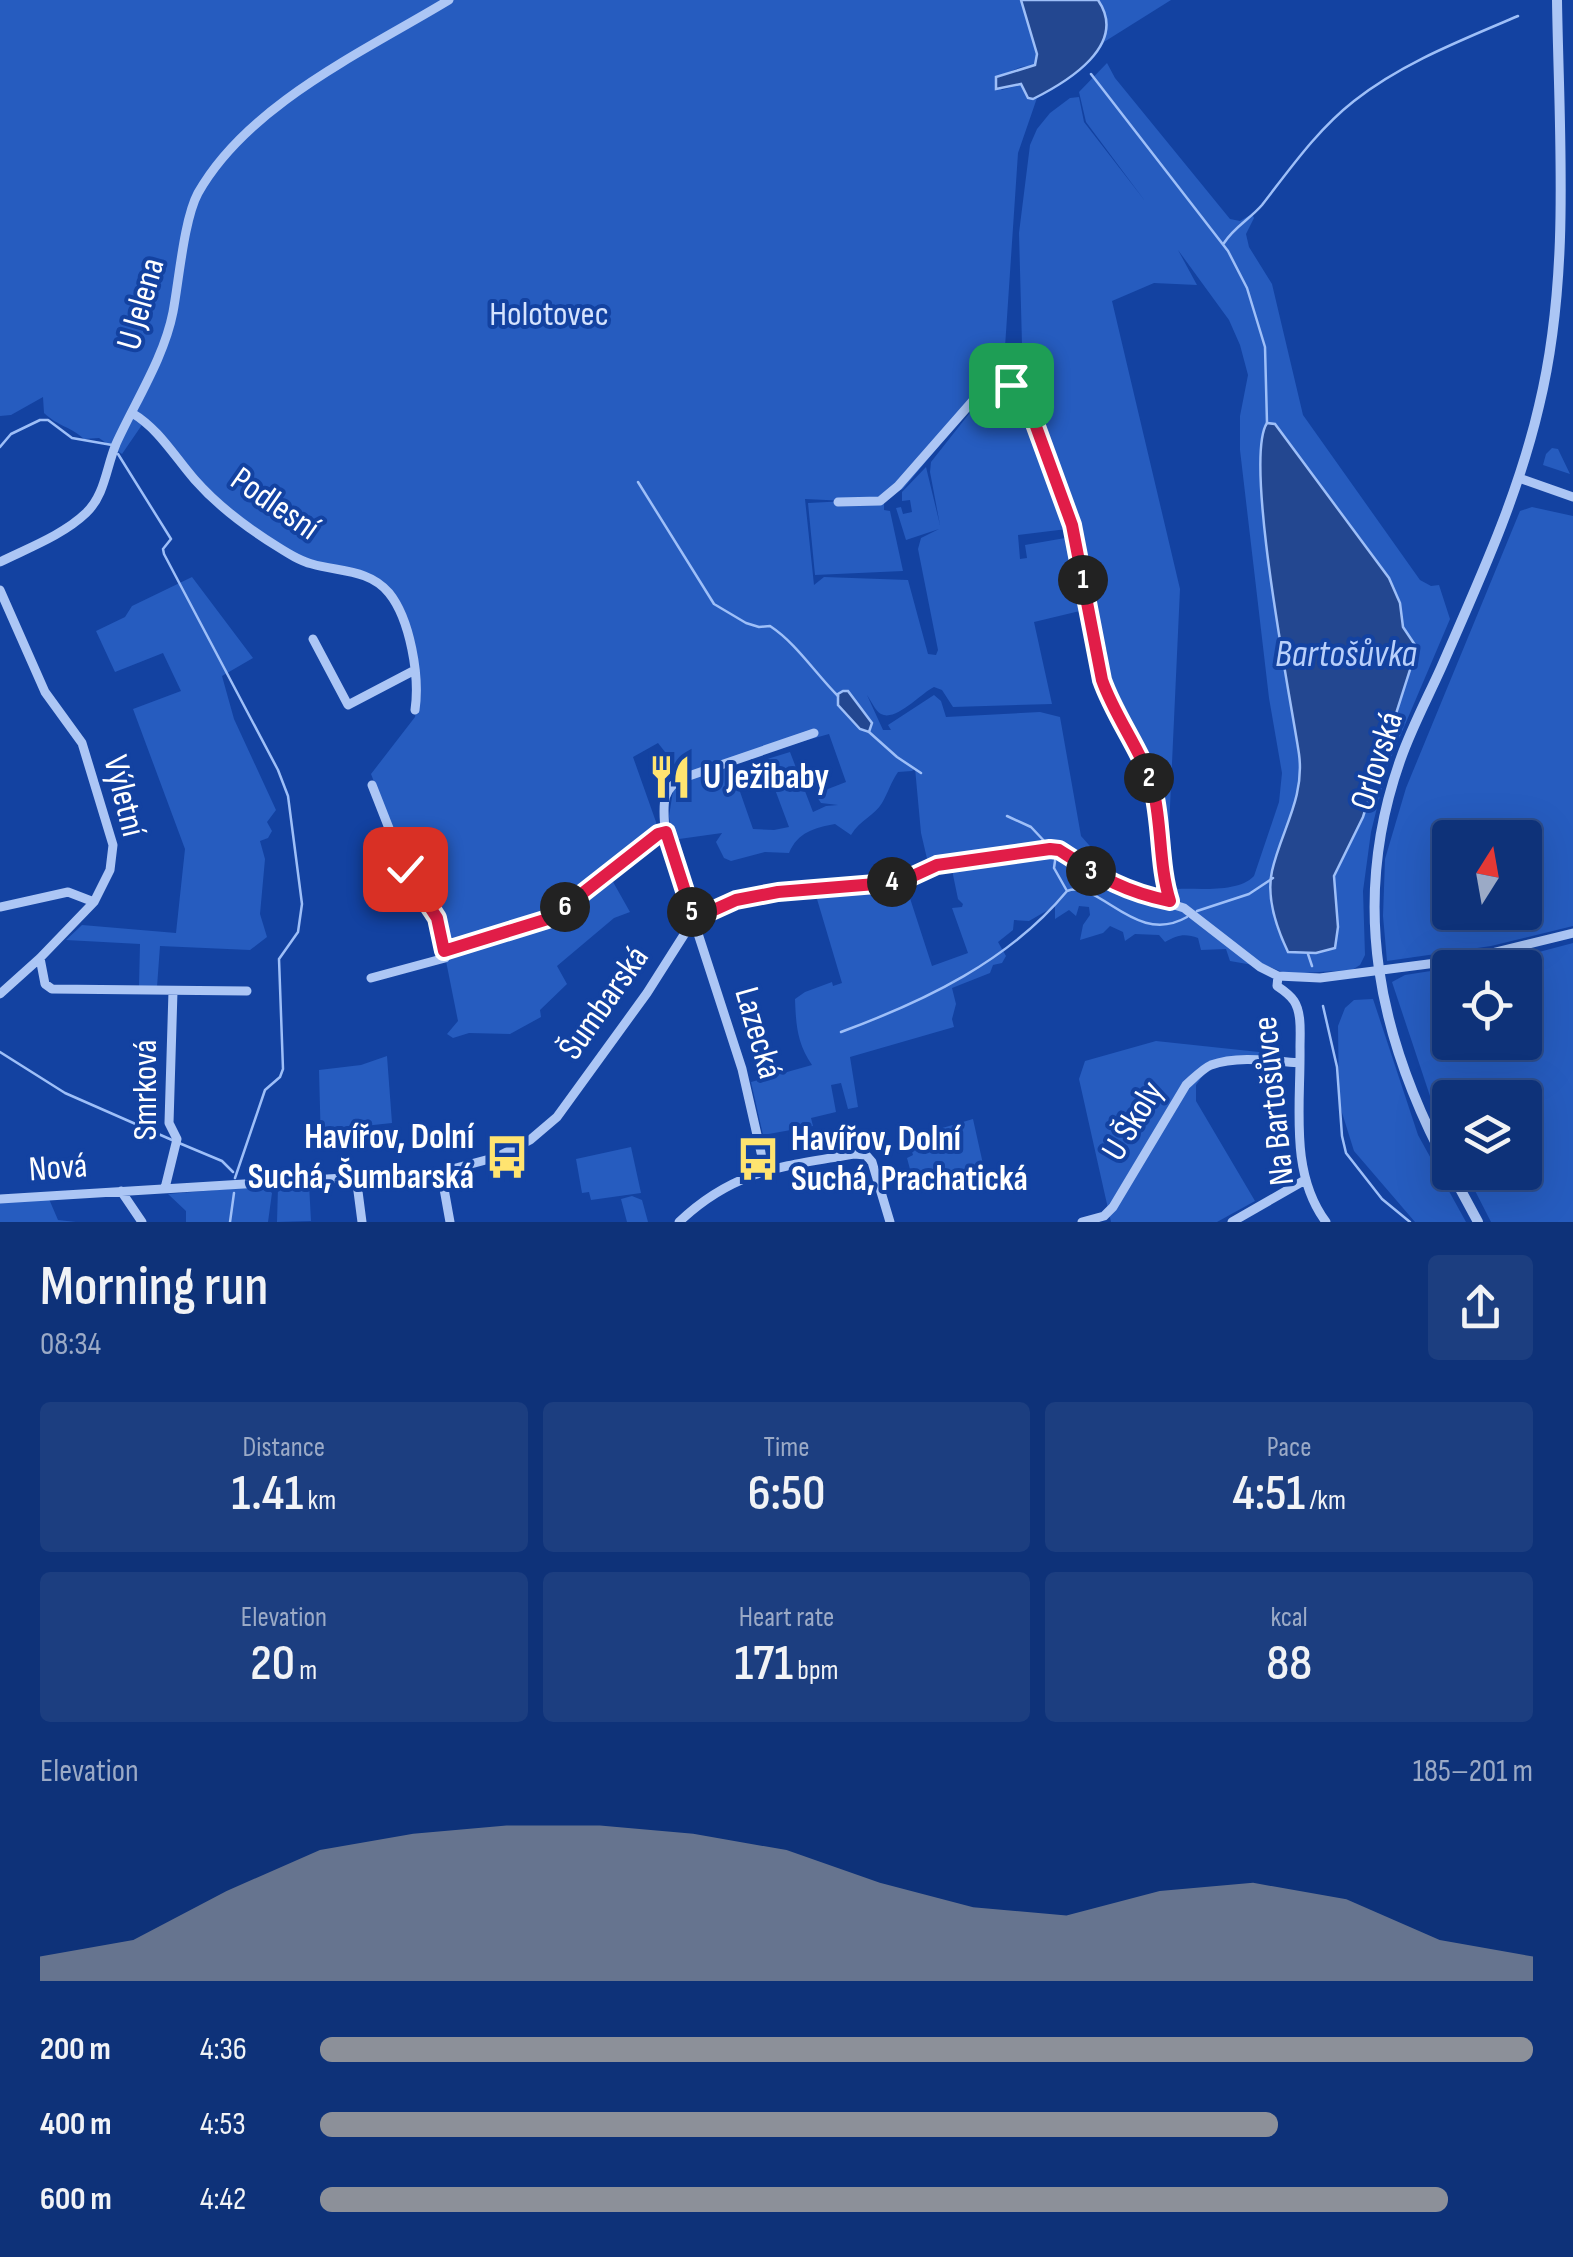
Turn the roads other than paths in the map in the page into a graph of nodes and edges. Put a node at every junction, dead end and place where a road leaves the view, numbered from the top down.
1 (449, 0) edge
2 (1557, 0) edge
3 (132, 413) junction
4 (1519, 478) junction
5 (1573, 497) edge
6 (838, 502) dead end
7 (0, 562) edge
8 (0, 590) edge
9 (312, 639) dead end
10 (413, 671) junction
11 (416, 710) dead end
12 (814, 733) dead end
13 (372, 784) dead end
14 (666, 832) junction
15 (1170, 901) junction
16 (94, 902) junction
17 (0, 907) edge
18 (694, 919) junction
19 (1573, 933) edge
20 (444, 951) junction
21 (40, 958) junction
22 (1378, 971) junction
23 (1278, 976) junction
24 (371, 978) dead end
25 (173, 992) junction
26 (248, 992) dead end
27 (0, 994) edge
28 (1300, 1063) junction
29 (1432, 1138) edge
30 (765, 1170) junction
31 (440, 1172) junction
32 (356, 1176) junction
33 (1305, 1180) junction
34 (165, 1188) junction
35 (1460, 1190) edge
36 (121, 1191) junction
37 (0, 1199) edge
38 (142, 1222) edge
39 (362, 1222) edge
40 (450, 1222) edge
41 (679, 1222) edge
42 (890, 1222) edge
43 (1082, 1222) edge
44 (1232, 1222) edge
45 (1326, 1222) edge
46 (1478, 1222) edge

1 - 3 street, U Jelena
2 - 4 street, Orlovská
3 - 7 street, U Jelena
3 - 10 street, Podlesní
4 - 5 street
4 - 22 street, Orlovská
6 - 15 street
8 - 16 street, Výletní
9 - 10 street
10 - 11 street, Podlesní
12 - 14 street
13 - 20 street
14 - 18 street, Lazecká
14 - 20 street
15 - 18 street
15 - 23 street
16 - 17 street
16 - 21 street, Výletní
18 - 30 street, Lazecká
18 - 31 street, Šumbarská
19 - 22 street
20 - 24 street
21 - 25 street, Smrková
21 - 27 street, Výletní
22 - 23 street
22 - 29 street, Orlovská
23 - 28 street, Na Bartošůvce
25 - 26 street, Smrková
25 - 34 street, Smrková
28 - 33 street, Na Bartošůvce
28 - 43 street, U Školy
30 - 41 street
30 - 42 street
31 - 32 street, Šumbarská
31 - 40 street
32 - 34 street, Šumbarská
32 - 39 street
33 - 44 street
33 - 45 street, Na Bartošůvce
34 - 36 street, Šumbarská
35 - 46 street, Orlovská
36 - 37 street, Nová
36 - 38 street

